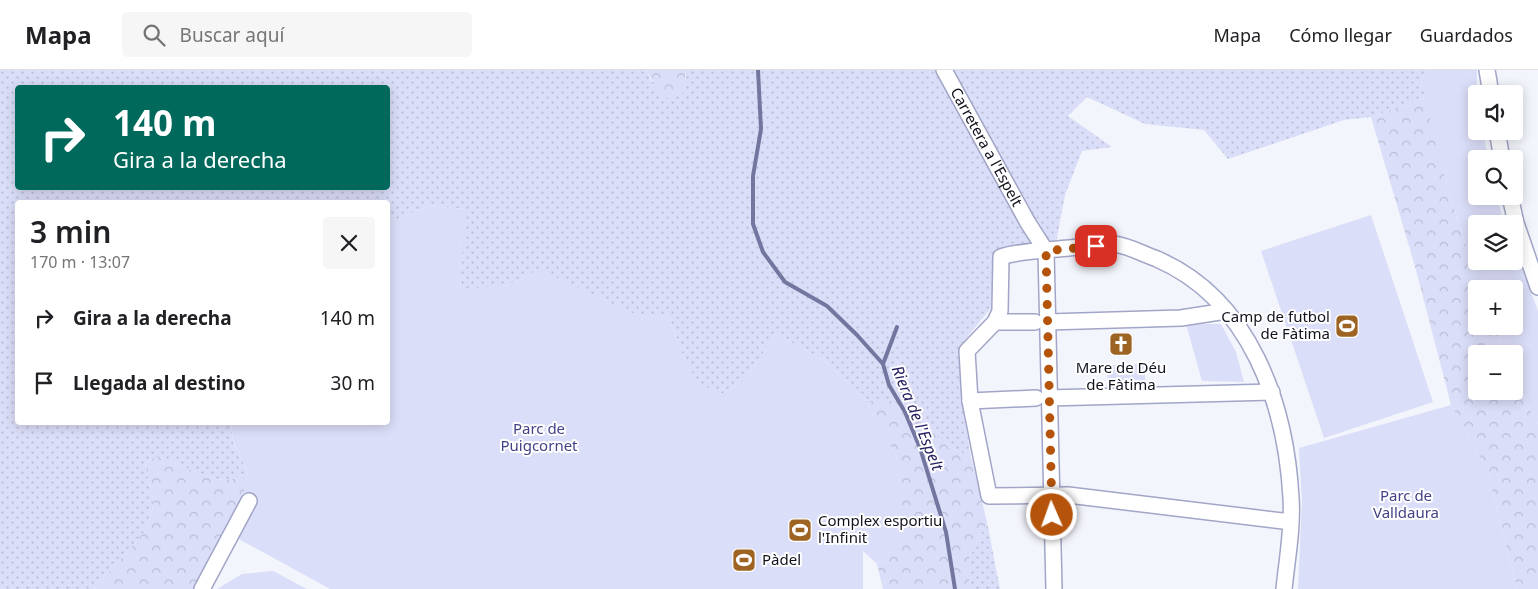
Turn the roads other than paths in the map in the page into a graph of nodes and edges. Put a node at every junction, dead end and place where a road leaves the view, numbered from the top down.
1 (944, 70) edge
2 (1487, 70) edge
3 (1489, 85) edge
4 (1513, 205) edge
5 (1046, 251) junction
6 (1534, 260) edge
7 (1538, 287) edge
8 (1226, 311) junction
9 (996, 322) junction
10 (1041, 322) junction
11 (1272, 392) junction
12 (1042, 398) junction
13 (970, 401) junction
14 (1051, 496) junction
15 (249, 501) dead end
16 (1291, 522) junction
17 (202, 589) edge
18 (1054, 589) edge
19 (1284, 589) edge

1 - 5 street, Carretera a l'Espelt
2 - 3 street
4 - 6 street
5 - 8 street
5 - 9 street
5 - 10 street
6 - 7 street
8 - 10 street
8 - 11 street
9 - 10 street
9 - 13 street
10 - 12 street
11 - 12 street
11 - 16 street
12 - 13 street
12 - 14 street
13 - 14 street
14 - 16 street
14 - 18 street
15 - 17 street
16 - 19 street

